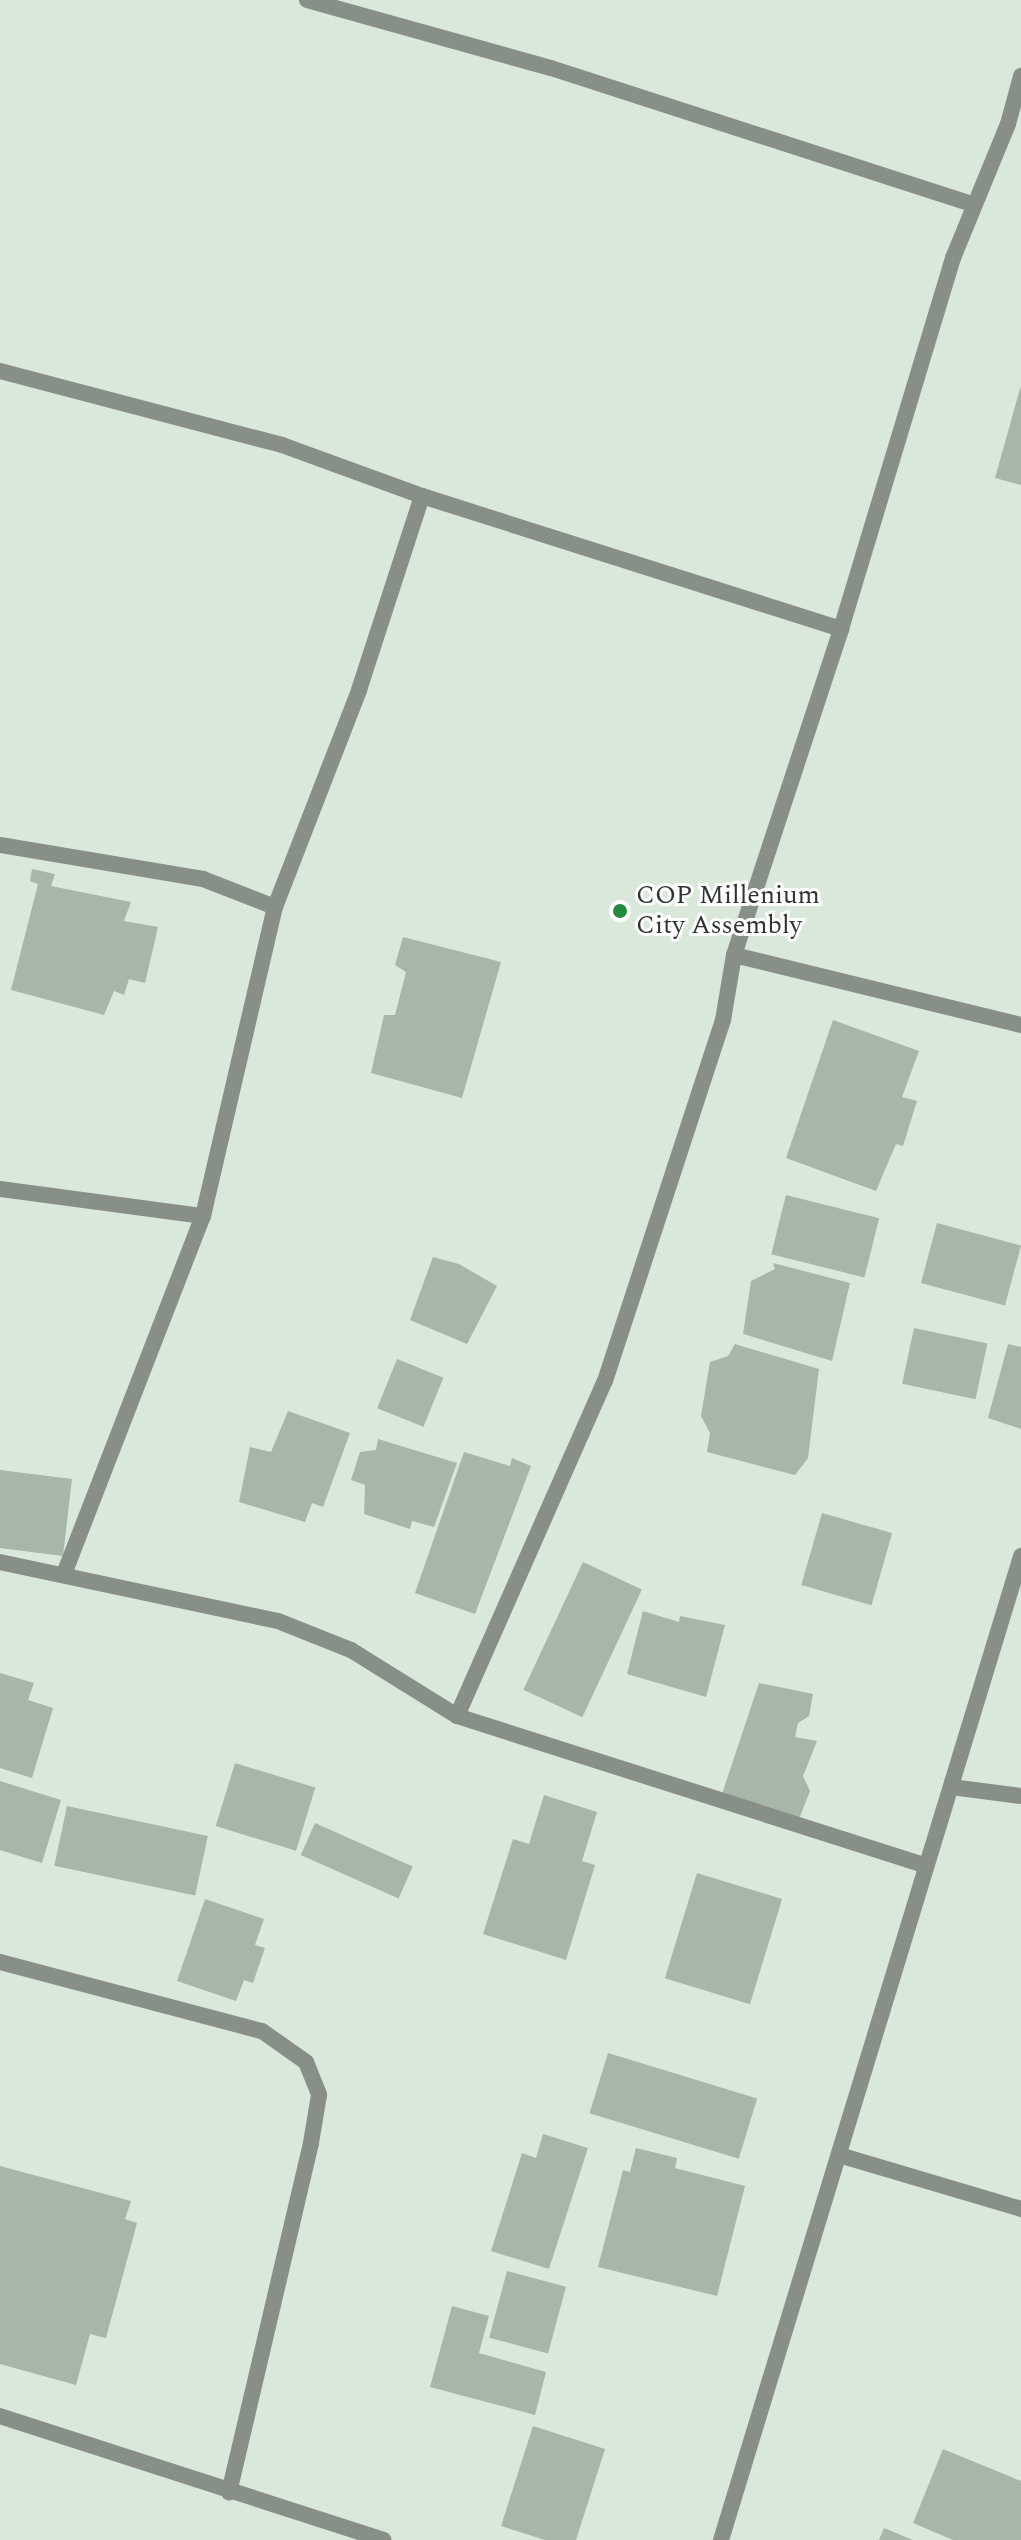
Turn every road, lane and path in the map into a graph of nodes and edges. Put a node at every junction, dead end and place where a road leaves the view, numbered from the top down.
1 (307, 0) edge
2 (1021, 76) edge
3 (974, 205) junction
4 (0, 371) edge
5 (422, 496) junction
6 (841, 629) junction
7 (0, 845) edge
8 (275, 907) junction
9 (734, 955) junction
10 (1021, 1025) edge
11 (0, 1189) edge
12 (203, 1216) junction
13 (1021, 1556) edge
14 (0, 1562) edge
15 (64, 1574) junction
16 (457, 1716) junction
17 (951, 1787) junction
18 (1021, 1796) edge
19 (927, 1866) junction
20 (0, 1962) edge
21 (839, 2155) junction
22 (1021, 2209) edge
23 (0, 2416) edge
24 (229, 2493) junction
25 (383, 2540) edge
26 (721, 2540) edge

1 - 3 street
2 - 3 street
3 - 6 street
4 - 5 street
5 - 6 street
5 - 8 street
6 - 9 street
7 - 8 street
8 - 12 street
9 - 10 street
9 - 16 street
11 - 12 street
12 - 15 street
13 - 17 street
14 - 15 street
15 - 16 street
16 - 19 street
17 - 18 street
17 - 19 street
19 - 21 street
20 - 24 street
21 - 22 street
21 - 26 street
23 - 24 street
24 - 25 street

